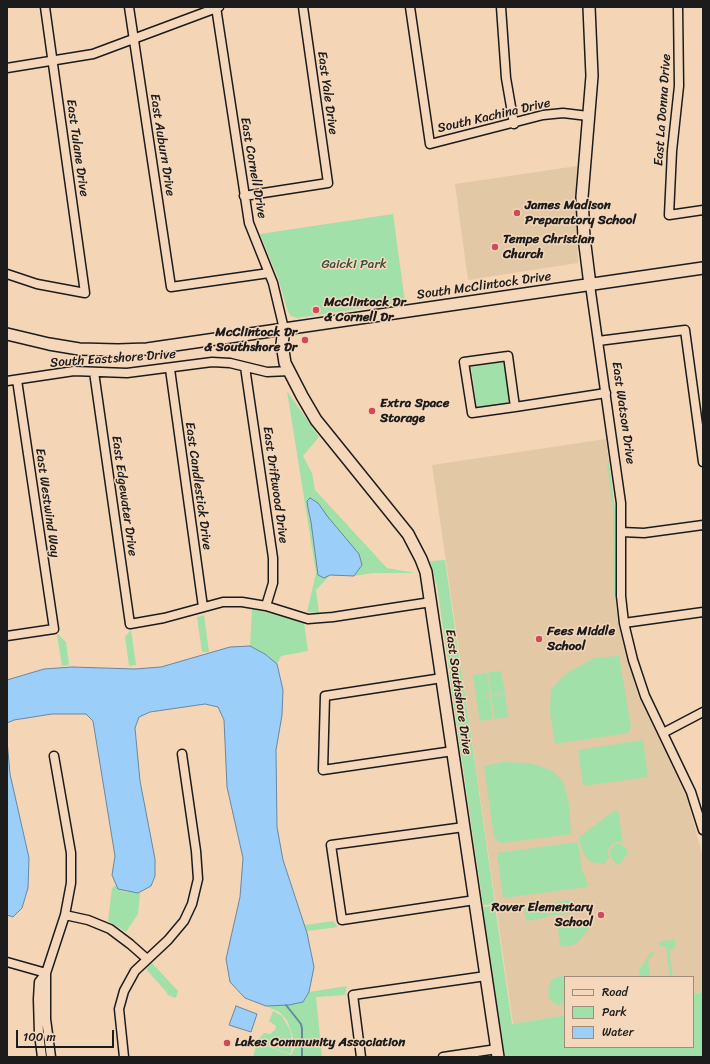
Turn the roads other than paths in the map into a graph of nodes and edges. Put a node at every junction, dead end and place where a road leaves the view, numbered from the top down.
1 (45, 7) edge
2 (129, 7) edge
3 (217, 7) edge
4 (303, 7) edge
5 (410, 7) edge
6 (502, 7) edge
7 (589, 7) edge
8 (678, 7) edge
9 (134, 40) junction
10 (53, 62) junction
11 (7, 68) edge
12 (588, 116) junction
13 (514, 124) junction
14 (244, 196) junction
15 (703, 210) edge
16 (703, 268) edge
17 (269, 273) junction
18 (7, 274) edge
19 (590, 285) junction
20 (284, 330) junction
21 (7, 334) edge
22 (598, 341) junction
23 (245, 367) junction
24 (170, 369) junction
25 (290, 371) junction
26 (94, 372) junction
27 (17, 380) junction
28 (7, 381) edge
29 (606, 393) junction
30 (515, 407) junction
31 (701, 432) edge
32 (703, 462) edge
33 (703, 525) edge
34 (622, 532) junction
35 (430, 602) junction
36 (266, 606) junction
37 (203, 607) junction
38 (703, 612) edge
39 (624, 623) junction
40 (7, 636) edge
41 (442, 678) junction
42 (703, 712) edge
43 (663, 733) junction
44 (453, 751) junction
45 (182, 754) dead end
46 (54, 756) dead end
47 (700, 808) edge
48 (464, 827) junction
49 (703, 830) edge
50 (475, 900) junction
51 (66, 915) junction
52 (147, 959) junction
53 (7, 962) edge
54 (46, 973) junction
55 (486, 976) junction
56 (497, 1053) edge
57 (42, 1057) edge
58 (51, 1057) edge
59 (124, 1057) edge
60 (361, 1057) edge
61 (443, 1057) edge

1 - 10 street, East Tulane Drive
2 - 9 street, East Auburn Drive
3 - 9 street
3 - 14 street, East Cornell Drive
4 - 14 street, East Yale Drive
5 - 13 street, South Kachina Drive
6 - 13 street
7 - 12 street, East Watson Drive
8 - 15 street, East La Donna Drive
9 - 10 street
9 - 17 street, East Auburn Drive
10 - 11 street
10 - 18 street, East Tulane Drive
12 - 13 street, South Kachina Drive
12 - 19 street, East Watson Drive
14 - 17 street, East Cornell Drive
16 - 19 street, South McClintock Drive
17 - 20 street, East Cornell Drive
19 - 20 street, South McClintock Drive
19 - 22 street, East Watson Drive
20 - 21 street, South McClintock Drive
20 - 25 street, East Southshore Drive
22 - 29 street, East Watson Drive
22 - 31 street
23 - 24 street, South Eastshore Drive
23 - 25 street, South Eastshore Drive
23 - 36 street, East Driftwood Drive
24 - 26 street, South Eastshore Drive
24 - 37 street, East Candlestick Drive
25 - 35 street, East Southshore Drive
26 - 27 street, South Eastshore Drive
26 - 37 street, East Edgewater Drive
27 - 28 street, South Eastshore Drive
27 - 40 street, East Westwind Way
29 - 30 street
29 - 34 street, East Watson Drive
30 - 30 street
31 - 32 street
33 - 34 street
34 - 39 street, East Watson Drive
35 - 36 street
35 - 41 street, East Southshore Drive
36 - 37 street
38 - 39 street
39 - 43 street, East Watson Drive
41 - 44 street, East Southshore Drive
41 - 44 street
42 - 43 street
43 - 47 street, East Watson Drive
44 - 48 street, East Southshore Drive
45 - 52 street
46 - 51 street
47 - 49 street, East Watson Drive
48 - 50 street, East Southshore Drive
48 - 50 street
50 - 55 street, East Southshore Drive
51 - 52 street
51 - 54 street
52 - 59 street
53 - 54 street
54 - 57 street
54 - 58 street
55 - 56 street, East Southshore Drive
55 - 60 street
56 - 61 street

